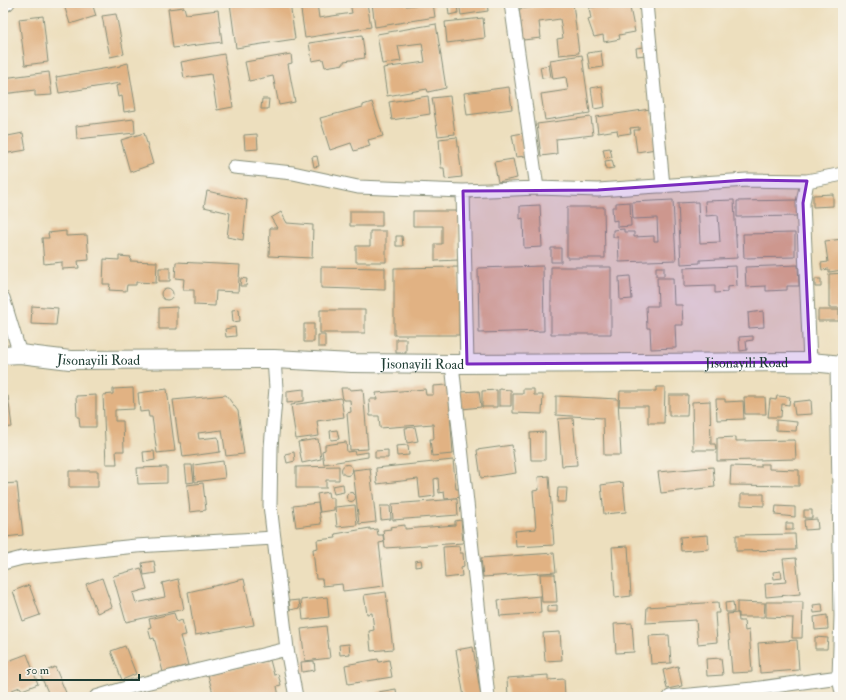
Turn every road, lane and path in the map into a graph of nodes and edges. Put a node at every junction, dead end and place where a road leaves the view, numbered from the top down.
1 (8, 3) edge
2 (511, 3) edge
3 (646, 3) edge
4 (3, 6) edge
5 (234, 167) dead end
6 (843, 174) edge
7 (807, 182) junction
8 (663, 186) junction
9 (537, 188) junction
10 (463, 191) junction
11 (3, 298) edge
12 (12, 355) edge
13 (274, 359) junction
14 (810, 362) junction
15 (459, 364) junction
16 (840, 364) edge
17 (274, 538) junction
18 (3, 563) edge
19 (287, 649) junction
20 (839, 677) junction
21 (96, 697) edge
22 (296, 697) edge
23 (488, 697) edge
24 (670, 697) edge
25 (843, 697) edge

1 - 4 street
2 - 9 street
3 - 8 street
5 - 10 street
6 - 7 street
7 - 8 street
7 - 14 street
8 - 9 street
9 - 10 street
10 - 15 street
11 - 12 street
12 - 13 street, Jisonayili Road
13 - 15 street, Jisonayili Road
13 - 17 street
14 - 15 street, Jisonayili Road
14 - 16 street, Jisonayili Road
15 - 23 street
16 - 20 street
17 - 18 street
17 - 19 street
19 - 21 street
19 - 22 street
20 - 24 street
20 - 25 street

